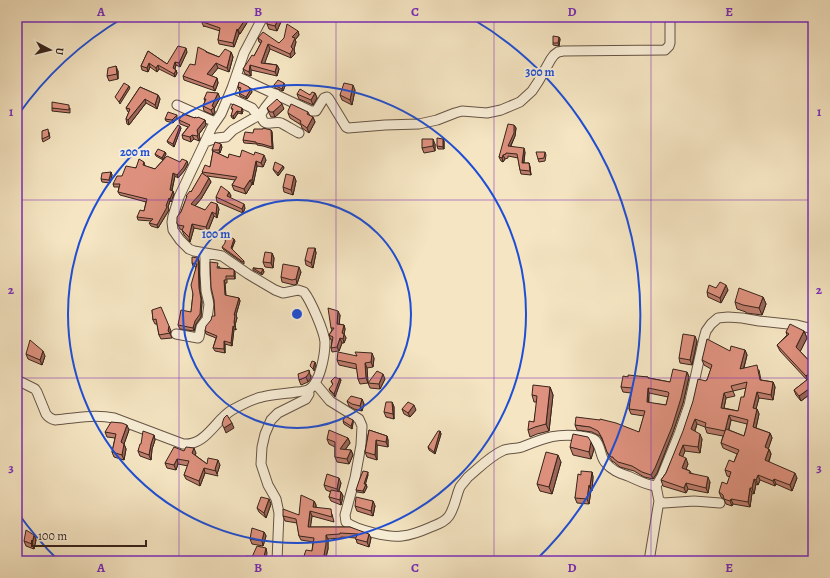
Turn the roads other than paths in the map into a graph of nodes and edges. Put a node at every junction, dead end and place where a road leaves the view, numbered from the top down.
1 (263, 17) edge
2 (670, 17) edge
3 (236, 76) junction
4 (276, 94) junction
5 (228, 97) junction
6 (176, 105) dead end
7 (259, 115) junction
8 (216, 122) junction
9 (298, 133) dead end
10 (205, 142) junction
11 (205, 253) junction
12 (813, 329) edge
13 (176, 334) dead end
14 (17, 380) edge
15 (315, 383) junction
16 (308, 390) junction
17 (656, 486) junction
18 (659, 501) junction
19 (720, 503) dead end
20 (277, 561) edge
21 (649, 561) edge

1 - 3 street
2 - 4 street
3 - 4 street
3 - 5 street
4 - 7 street
5 - 7 street
5 - 8 street
6 - 8 street
7 - 9 street
7 - 10 street
8 - 10 street
10 - 11 street
11 - 13 street
11 - 15 street
12 - 17 street
14 - 16 street
15 - 16 street
15 - 17 street
16 - 20 street
17 - 18 street
18 - 19 street
18 - 21 street

